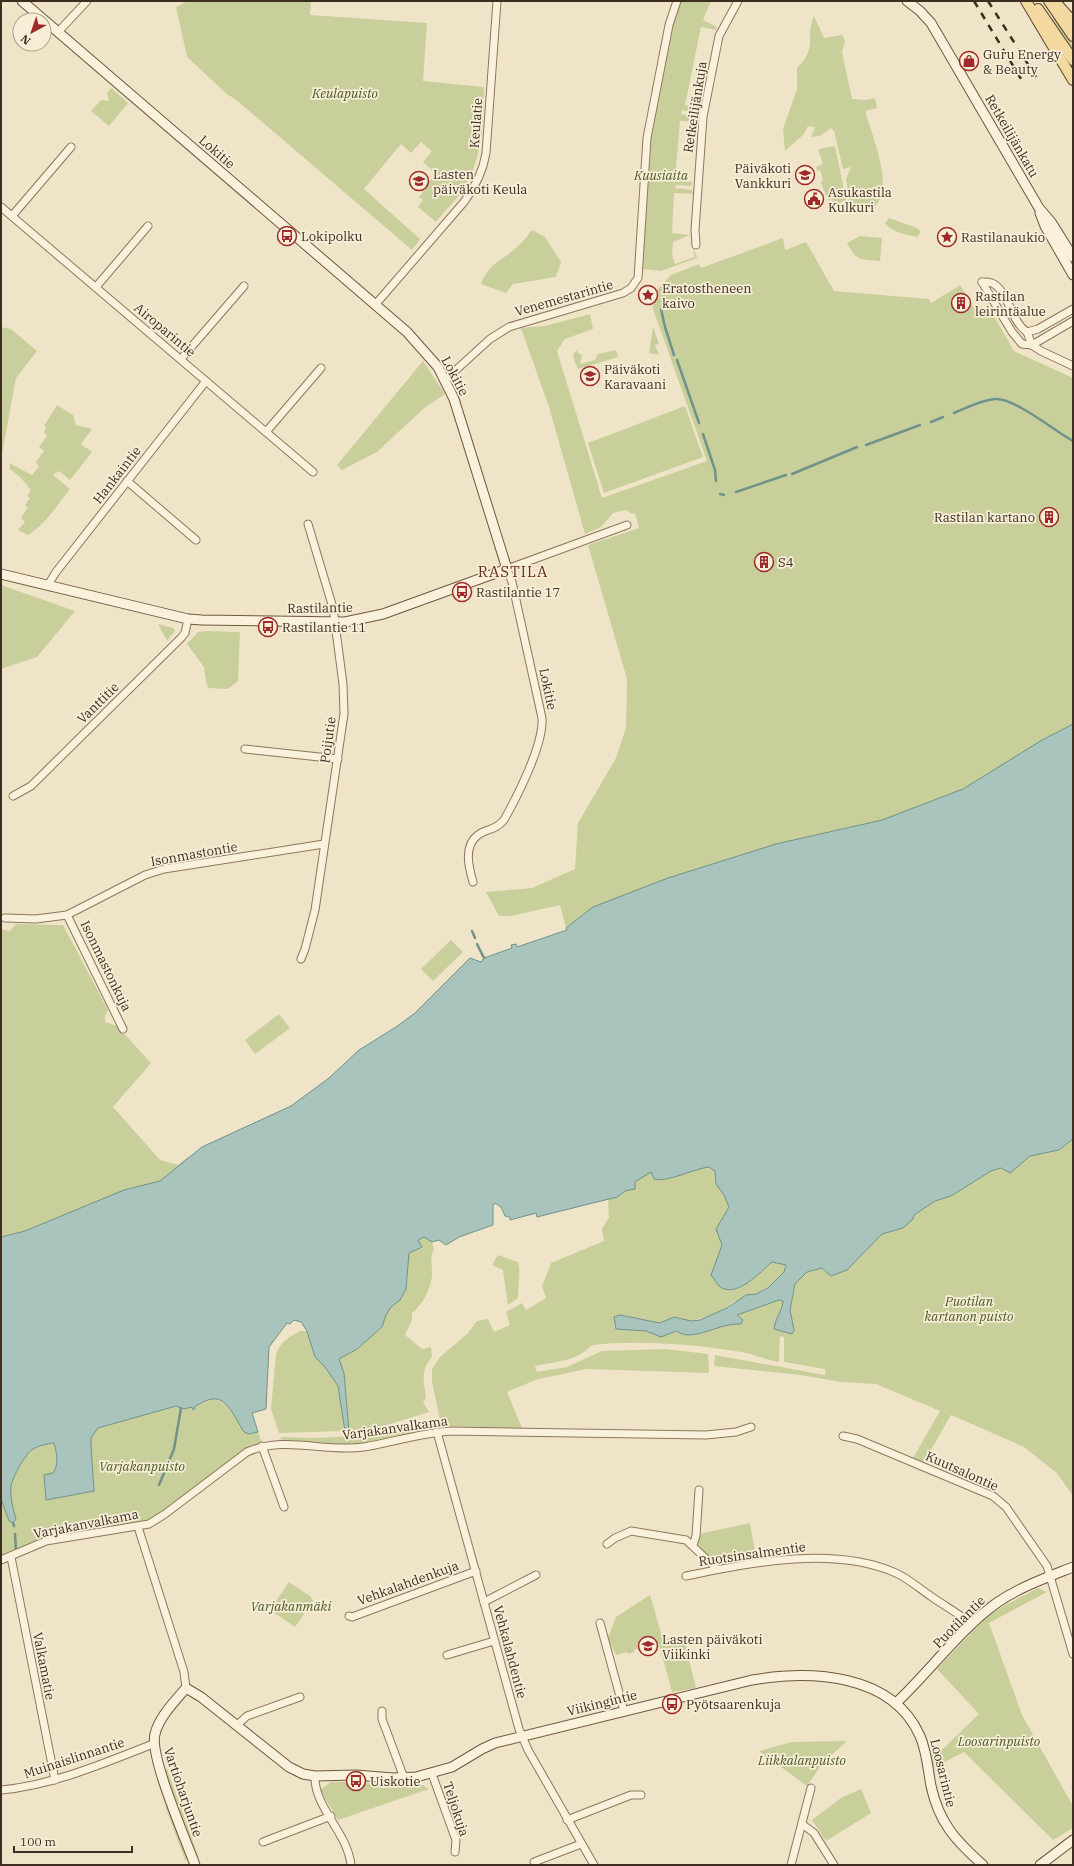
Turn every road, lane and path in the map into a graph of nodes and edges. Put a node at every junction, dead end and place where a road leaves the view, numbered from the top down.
1 (22, 1) edge
2 (88, 1) edge
3 (497, 1) edge
4 (677, 1) edge
5 (738, 1) edge
6 (907, 1) edge
7 (1026, 1) edge
8 (1031, 1) edge
9 (1049, 1) edge
10 (1055, 1) edge
11 (1073, 22) edge
12 (58, 32) junction
13 (1073, 36) edge
14 (1073, 60) edge
15 (1073, 80) edge
16 (71, 147) dead end
17 (1, 206) edge
18 (1039, 208) junction
19 (12, 216) junction
20 (148, 226) dead end
21 (696, 245) dead end
22 (1073, 257) edge
23 (1073, 275) edge
24 (244, 286) dead end
25 (96, 287) junction
26 (1007, 303) junction
27 (375, 305) junction
28 (998, 308) junction
29 (1073, 309) edge
30 (1073, 321) edge
31 (1027, 332) junction
32 (1032, 345) junction
33 (181, 359) junction
34 (1073, 366) edge
35 (322, 368) dead end
36 (445, 380) junction
37 (206, 381) junction
38 (266, 432) junction
39 (313, 472) dead end
40 (127, 481) junction
41 (308, 524) dead end
42 (627, 525) dead end
43 (196, 540) dead end
44 (507, 569) junction
45 (1, 574) edge
46 (48, 585) junction
47 (188, 619) junction
48 (336, 622) junction
49 (245, 749) dead end
50 (338, 759) junction
51 (13, 796) dead end
52 (324, 844) junction
53 (473, 882) dead end
54 (67, 914) junction
55 (5, 918) dead end
56 (301, 959) dead end
57 (123, 1029) dead end
58 (751, 1427) dead end
59 (437, 1432) junction
60 (843, 1436) dead end
61 (262, 1446) junction
62 (699, 1490) dead end
63 (284, 1508) dead end
64 (138, 1527) junction
65 (607, 1544) dead end
66 (693, 1546) junction
67 (10, 1557) junction
68 (1, 1560) edge
69 (1073, 1568) edge
70 (717, 1570) junction
71 (476, 1571) junction
72 (536, 1575) dead end
73 (686, 1576) dead end
74 (1050, 1576) junction
75 (484, 1602) junction
76 (349, 1616) dead end
77 (600, 1623) dead end
78 (972, 1624) junction
79 (494, 1641) junction
80 (1073, 1654) edge
81 (447, 1655) dead end
82 (186, 1688) junction
83 (300, 1697) dead end
84 (896, 1703) junction
85 (382, 1711) dead end
86 (624, 1711) junction
87 (237, 1725) junction
88 (522, 1736) junction
89 (153, 1744) junction
90 (432, 1774) junction
91 (315, 1776) junction
92 (404, 1778) junction
93 (55, 1780) junction
94 (811, 1788) dead end
95 (1, 1790) edge
96 (641, 1795) dead end
97 (331, 1816) junction
98 (567, 1820) junction
99 (802, 1824) junction
100 (1073, 1840) edge
101 (263, 1842) dead end
102 (581, 1844) junction
103 (455, 1852) dead end
104 (534, 1862) dead end
105 (195, 1865) edge
106 (351, 1865) edge
107 (594, 1865) edge
108 (791, 1865) edge
109 (834, 1865) edge
110 (983, 1865) edge
111 (1040, 1865) edge

1 - 12 street, Lokitie
2 - 12 street
3 - 27 street, Keulatie
4 - 36 street, Venemestarintie
5 - 21 street, Retkeilijänkuja
6 - 18 street, Retkeilijänkatu
7 - 15 main road
8 - 14 main road
9 - 13 main road
10 - 11 main road
12 - 27 street, Lokitie
16 - 19 street
17 - 19 street, Airoparintie
18 - 22 street, Retkeilijänkatu
18 - 23 street, Retkeilijänkatu
19 - 25 street, Airoparintie
20 - 25 street
24 - 33 street
25 - 33 street, Airoparintie
26 - 28 street
26 - 28 street
26 - 31 street
27 - 36 street, Lokitie
28 - 32 street
29 - 31 street
30 - 32 street
31 - 32 street
32 - 34 street
33 - 37 street, Airoparintie
35 - 38 street
36 - 44 street, Lokitie
37 - 38 street, Airoparintie
37 - 40 street, Hankaintie
38 - 39 street, Airoparintie
40 - 43 street
40 - 46 street, Hankaintie
41 - 48 street, Poijutie
42 - 44 street, Rastilantie
44 - 48 street, Rastilantie
44 - 53 street, Lokitie
45 - 46 street, Rastilantie
46 - 47 street, Rastilantie
47 - 48 street, Rastilantie
47 - 51 street, Vanttitie
48 - 50 street, Poijutie
49 - 50 street
50 - 52 street, Poijutie
52 - 54 street, Isonmastontie
52 - 56 street, Poijutie
54 - 55 street, Isonmastontie
54 - 57 street, Isonmastonkuja
58 - 59 street, Varjakanvalkama
59 - 61 street, Varjakanvalkama
59 - 71 street, Vehkalahdentie
60 - 74 street, Kuutsalontie
61 - 63 street
61 - 64 street, Varjakanvalkama
62 - 66 street
64 - 67 street, Varjakanvalkama
64 - 82 street
65 - 66 street
66 - 70 street
67 - 68 street, Varjakanvalkama
67 - 93 street, Valkamatie
69 - 74 street, Puotilantie
70 - 73 street, Ruotsinsalmentie
70 - 78 street, Ruotsinsalmentie
71 - 75 street, Vehkalahdentie
71 - 76 street, Vehkalahdenkuja
72 - 75 street
74 - 78 street, Puotilantie
74 - 80 street, Kuutsalontie
75 - 79 street, Vehkalahdentie
77 - 86 street
78 - 84 street, Puotilantie
79 - 81 street
79 - 88 street, Vehkalahdentie
82 - 87 street
82 - 89 street, Vartioharjuntie
83 - 87 street
84 - 86 street, Viikingintie
84 - 110 street, Loosarintie
85 - 92 street
86 - 88 street, Viikingintie
87 - 91 street
88 - 90 street, Viikingintie
88 - 98 street, Vehkalahdentie
89 - 93 street, Muinaislinnantie
89 - 105 street, Vartioharjuntie
90 - 92 street, Viikingintie
90 - 103 street, Teljokuja
91 - 92 street, Viikingintie
91 - 97 street
93 - 95 street, Muinaislinnantie
94 - 99 street
96 - 98 street
97 - 101 street
97 - 106 street
98 - 102 street, Vehkalahdentie
99 - 108 street
99 - 109 street
100 - 111 street
102 - 104 street
102 - 107 street, Vehkalahdentie

